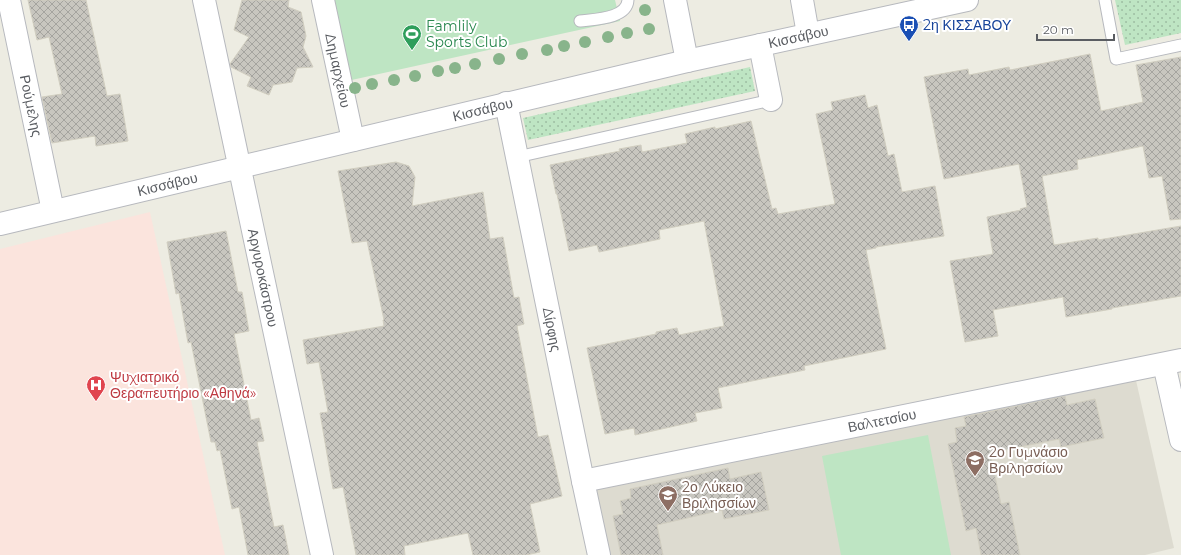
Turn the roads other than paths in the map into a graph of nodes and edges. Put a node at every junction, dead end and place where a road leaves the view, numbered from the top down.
1 (9, 0) edge
2 (204, 0) edge
3 (322, 0) edge
4 (628, 0) edge
5 (675, 0) edge
6 (802, 0) edge
7 (967, 0) edge
8 (1105, 0) edge
9 (580, 21) dead end
10 (808, 34) junction
11 (760, 45) junction
12 (1181, 45) edge
13 (686, 61) junction
14 (771, 100) joint
15 (506, 104) junction
16 (353, 140) junction
17 (517, 157) junction
18 (240, 167) junction
19 (53, 211) junction
20 (0, 224) edge
21 (1172, 362) edge
22 (1181, 440) edge
23 (583, 481) junction
24 (322, 555) edge
25 (599, 555) edge

1 - 19 street, Ρούμελης
2 - 18 street, Αργυροκάστρου
3 - 16 street, Δημαρχείου
4 - 9 lane
5 - 13 street
6 - 10 street
7 - 10 street, Κισσάβου
8 - 12 lane
10 - 11 street, Κισσάβου
11 - 13 street, Κισσάβου
11 - 14 street
13 - 15 street, Κισσάβου
14 - 17 lane
15 - 16 street, Κισσάβου
15 - 17 street, Δίρφης
16 - 18 street, Κισσάβου
17 - 23 street, Δίρφης
18 - 19 street, Κισσάβου
18 - 24 street, Αργυροκάστρου
19 - 20 street, Κισσάβου
21 - 22 street
21 - 23 street, Βαλτετσίου
23 - 25 street, Δίρφης

